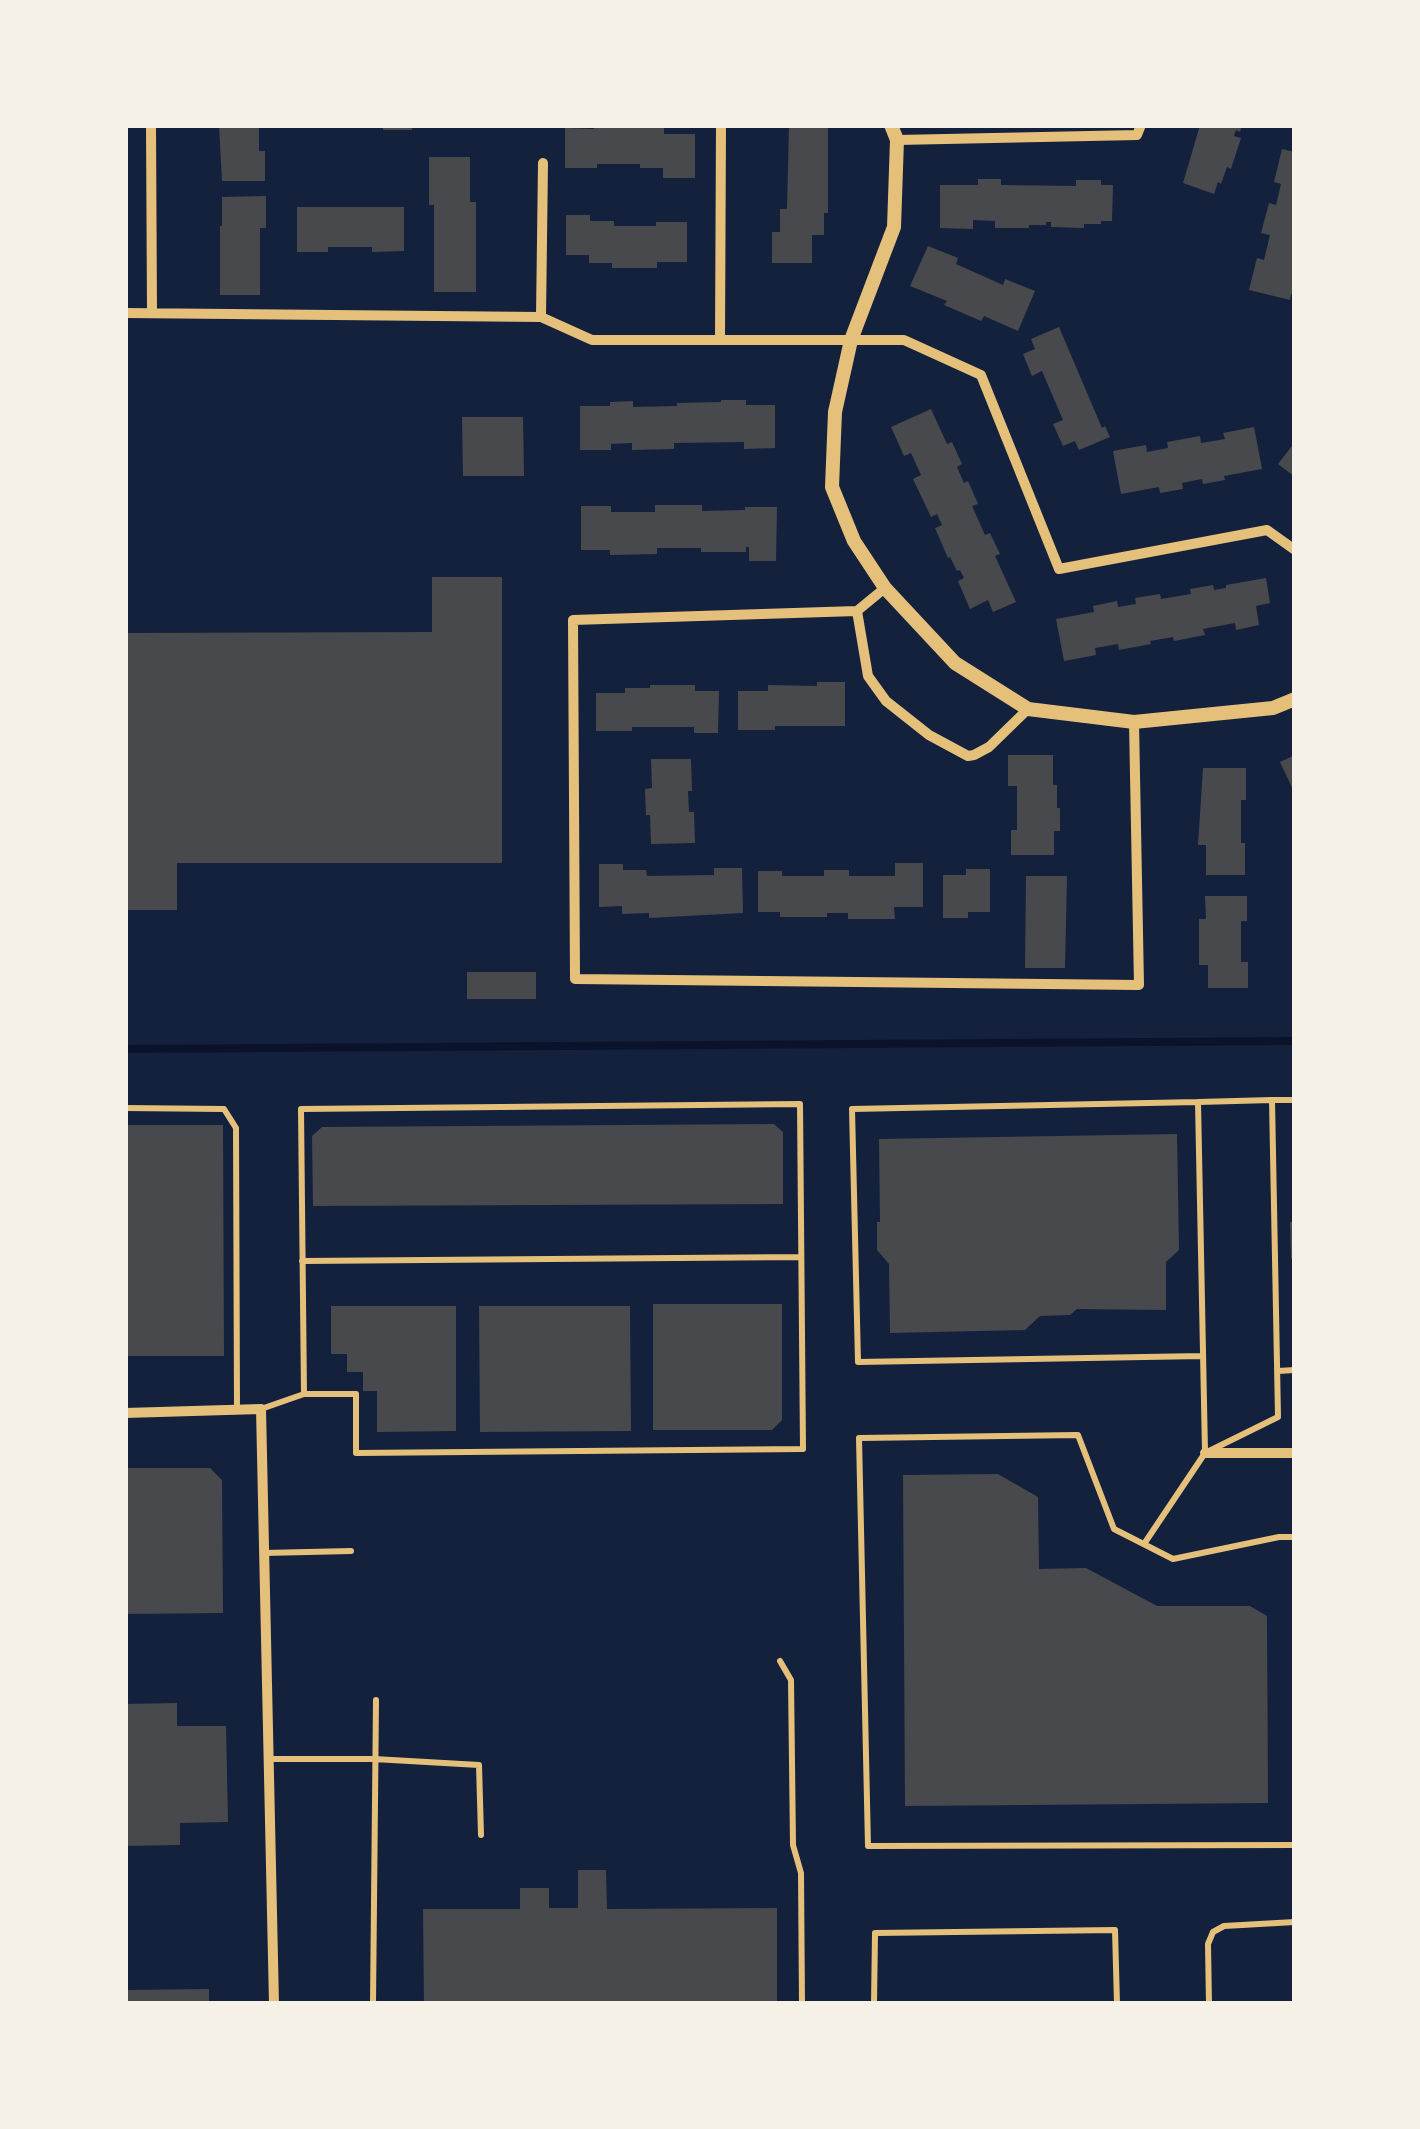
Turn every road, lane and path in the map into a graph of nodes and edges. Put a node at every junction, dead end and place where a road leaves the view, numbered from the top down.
1 (151, 125) edge
2 (720, 125) edge
3 (1141, 125) edge
4 (894, 132) edge
5 (542, 163) dead end
6 (152, 312) junction
7 (125, 313) edge
8 (541, 317) junction
9 (720, 339) junction
10 (851, 340) junction
11 (1295, 550) edge
12 (885, 588) junction
13 (857, 612) junction
14 (1295, 698) edge
15 (1028, 709) junction
16 (1134, 722) junction
17 (1272, 1100) junction
18 (1295, 1100) edge
19 (1198, 1102) junction
20 (125, 1108) edge
21 (801, 1257) junction
22 (302, 1261) junction
23 (1202, 1356) junction
24 (1278, 1370) junction
25 (1295, 1370) edge
26 (304, 1394) junction
27 (262, 1408) junction
28 (237, 1410) junction
29 (125, 1413) edge
30 (1295, 1452) edge
31 (1205, 1453) junction
32 (1295, 1537) edge
33 (1144, 1544) junction
34 (351, 1551) dead end
35 (264, 1554) junction
36 (780, 1661) dead end
37 (376, 1700) dead end
38 (268, 1759) junction
39 (374, 1760) junction
40 (481, 1835) dead end
41 (1295, 1844) edge
42 (1295, 1922) edge
43 (274, 2004) edge
44 (373, 2004) edge
45 (802, 2004) edge
46 (874, 2004) edge
47 (1117, 2004) edge
48 (1209, 2004) edge

1 - 6 street
2 - 9 street
3 - 4 street
4 - 10 street
5 - 8 street
6 - 7 street
6 - 8 street
8 - 9 street
9 - 10 street
10 - 11 street
10 - 12 street
12 - 13 street
12 - 15 street
13 - 15 street
13 - 16 street
14 - 16 street
15 - 16 street
17 - 18 lane
17 - 19 lane
17 - 24 lane
19 - 23 lane
19 - 23 lane
20 - 28 lane
21 - 22 lane
21 - 22 lane
21 - 26 lane
22 - 26 lane
23 - 31 lane
24 - 25 lane
24 - 31 lane
26 - 27 lane
27 - 28 street
27 - 35 street
28 - 29 street
30 - 31 street
31 - 33 lane
32 - 33 lane
33 - 41 lane
34 - 35 lane
35 - 38 street
36 - 45 lane
37 - 39 lane
38 - 39 lane
38 - 43 street
39 - 40 lane
39 - 44 lane
42 - 48 lane
46 - 47 lane

